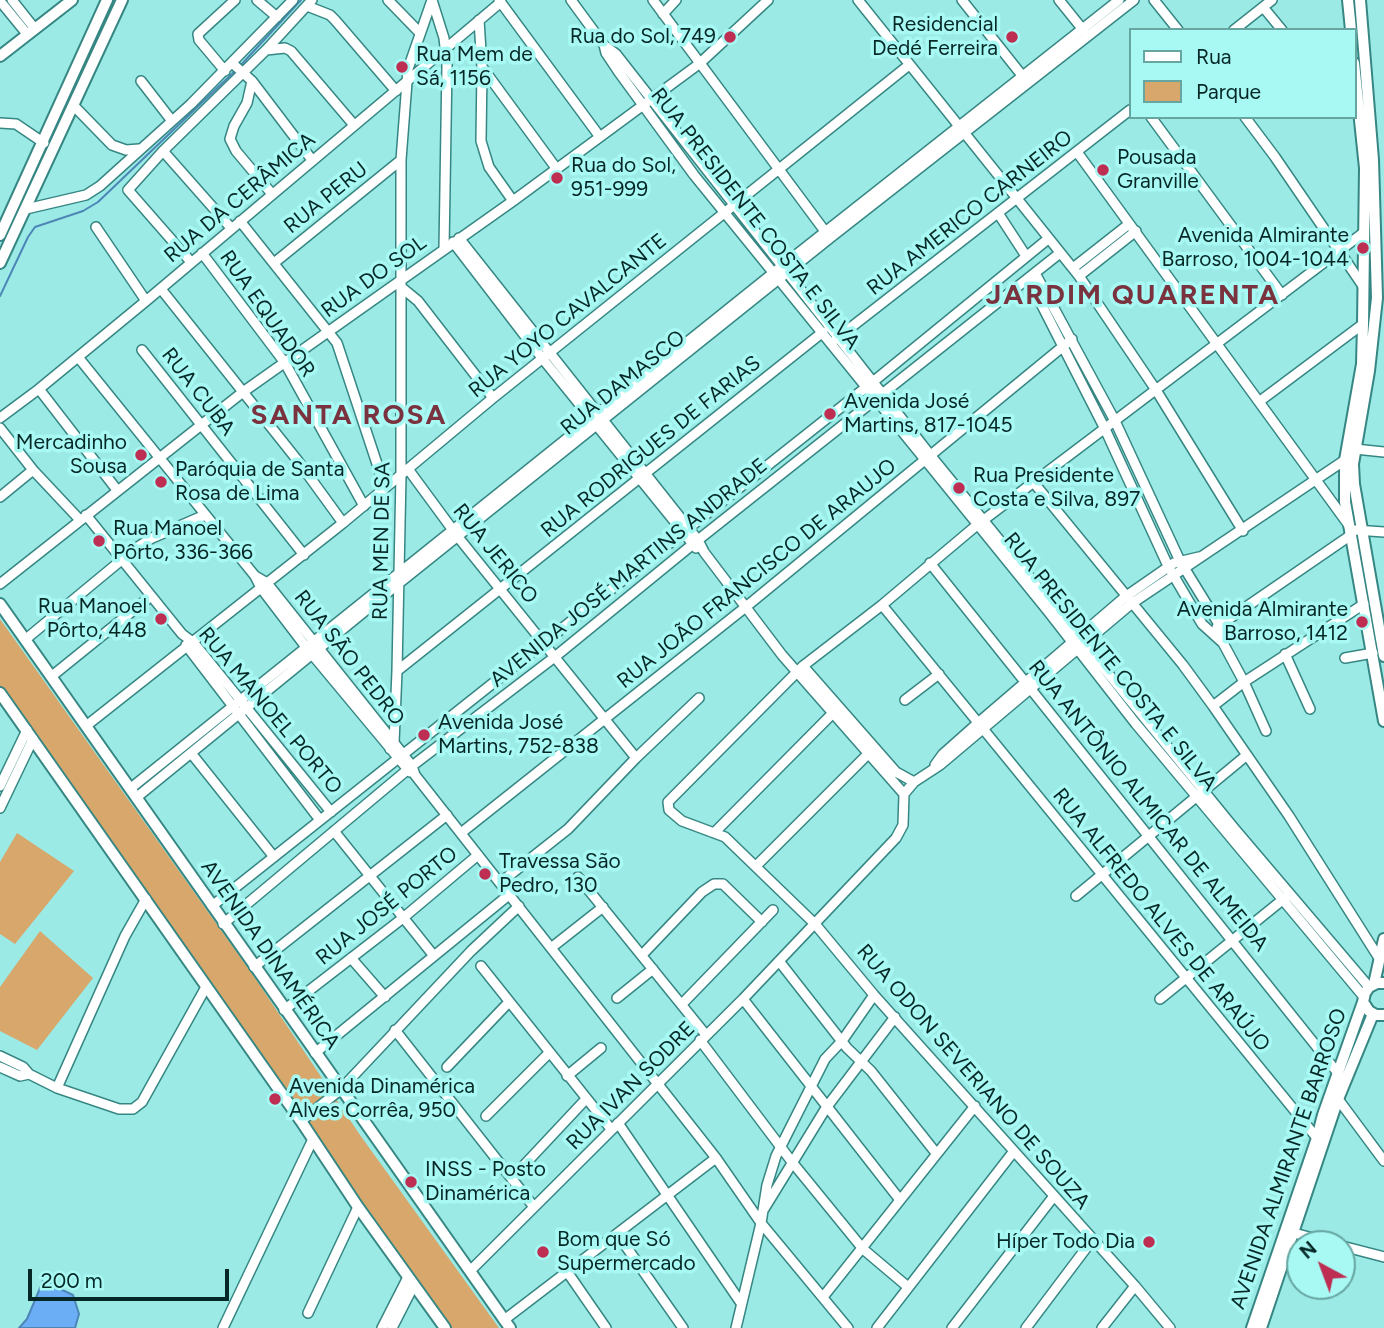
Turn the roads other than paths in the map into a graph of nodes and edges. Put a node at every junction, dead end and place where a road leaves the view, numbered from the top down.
1 (12, 0) edge
2 (72, 0) edge
3 (107, 0) edge
4 (121, 0) edge
5 (235, 0) edge
6 (257, 0) edge
7 (293, 0) edge
8 (388, 0) edge
9 (432, 0) edge
10 (571, 0) edge
11 (653, 0) edge
12 (676, 0) edge
13 (768, 0) edge
14 (858, 0) edge
15 (962, 0) edge
16 (1059, 0) edge
17 (1119, 0) edge
18 (1134, 0) edge
19 (1154, 0) edge
20 (1272, 0) edge
21 (1349, 0) edge
22 (1360, 0) edge
23 (0, 1) edge
24 (500, 1) edge
25 (309, 3) edge
26 (1263, 7) junction
27 (663, 14) junction
28 (277, 17) junction
29 (479, 20) junction
30 (1176, 28) edge
31 (1237, 28) edge
32 (1280, 28) edge
33 (1351, 28) edge
34 (31, 31) junction
35 (1084, 32) junction
36 (420, 33) junction
37 (446, 49) junction
38 (266, 50) junction
39 (0, 55) edge
40 (699, 64) junction
41 (909, 65) junction
42 (482, 67) junction
43 (238, 68) junction
44 (225, 71) junction
45 (1024, 79) junction
46 (141, 81) dead end
47 (252, 81) junction
48 (407, 82) junction
49 (1356, 82) edge
50 (396, 91) junction
51 (647, 103) junction
52 (74, 106) junction
53 (1128, 112) edge
54 (1152, 119) edge
55 (1246, 119) edge
56 (172, 121) junction
57 (0, 123) edge
58 (354, 125) junction
59 (961, 130) junction
60 (600, 137) junction
61 (44, 143) junction
62 (141, 149) junction
63 (163, 151) junction
64 (1077, 152) junction
65 (312, 160) junction
66 (401, 160) junction
67 (555, 168) junction
68 (778, 169) junction
69 (272, 194) junction
70 (1017, 198) junction
71 (513, 201) junction
72 (735, 205) junction
73 (26, 209) junction
74 (726, 213) junction
75 (998, 213) junction
76 (240, 221) junction
77 (96, 227) dead end
78 (231, 228) junction
79 (1132, 228) junction
80 (1363, 233) junction
81 (0, 235) edge
82 (828, 235) junction
83 (1048, 239) junction
84 (456, 240) junction
85 (444, 249) junction
86 (1339, 251) junction
87 (202, 253) junction
88 (1060, 253) junction
89 (1027, 256) junction
90 (191, 262) junction
91 (0, 263) edge
92 (274, 263) junction
93 (1073, 268) junction
94 (780, 272) junction
95 (1079, 276) junction
96 (1032, 277) junction
97 (401, 283) junction
98 (1363, 286) junction
99 (161, 289) junction
100 (1282, 295) junction
101 (146, 301) junction
102 (1380, 311) edge
103 (1363, 324) junction
104 (330, 331) junction
105 (823, 332) junction
106 (835, 340) junction
107 (1068, 342) junction
108 (1218, 344) junction
109 (142, 350) dead end
110 (546, 355) junction
111 (78, 357) junction
112 (285, 363) junction
113 (874, 381) junction
114 (865, 387) junction
115 (39, 389) junction
116 (1156, 390) junction
117 (243, 393) junction
118 (879, 396) junction
119 (493, 398) junction
120 (1260, 401) junction
121 (0, 418) edge
122 (598, 420) junction
123 (1115, 421) junction
124 (201, 424) junction
125 (0, 428) edge
126 (1105, 429) junction
127 (1355, 449) junction
128 (1384, 452) edge
129 (158, 458) junction
130 (928, 459) junction
131 (1345, 460) junction
132 (33, 470) junction
133 (405, 472) junction
134 (643, 477) junction
135 (1315, 481) junction
136 (1034, 483) junction
137 (385, 488) junction
138 (117, 490) junction
139 (0, 497) edge
140 (363, 506) junction
141 (205, 515) junction
142 (83, 518) junction
143 (343, 523) junction
144 (981, 523) junction
145 (685, 530) junction
146 (1353, 530) junction
147 (1243, 531) junction
148 (1384, 532) edge
149 (455, 534) junction
150 (695, 543) junction
151 (304, 555) junction
152 (121, 559) junction
153 (930, 563) junction
154 (1177, 568) junction
155 (398, 579) junction
156 (0, 584) edge
157 (264, 586) junction
158 (500, 589) junction
159 (151, 596) junction
160 (1128, 600) junction
161 (0, 604) edge
162 (1364, 604) junction
163 (882, 605) junction
164 (747, 606) junction
165 (1380, 608) edge
166 (1220, 626) junction
167 (1210, 632) junction
168 (26, 639) junction
169 (544, 643) junction
170 (1077, 643) junction
171 (1223, 643) junction
172 (191, 645) junction
173 (313, 648) junction
174 (1285, 654) junction
175 (1378, 654) edge
176 (556, 656) junction
177 (1345, 658) dead end
178 (800, 668) junction
179 (397, 671) junction
180 (939, 674) junction
181 (52, 676) junction
182 (1244, 682) junction
183 (1028, 684) junction
184 (0, 693) edge
185 (699, 698) dead end
186 (905, 700) dead end
187 (1213, 706) junction
188 (238, 707) junction
189 (1310, 709) dead end
190 (832, 714) junction
191 (604, 718) junction
192 (1384, 721) edge
193 (981, 724) junction
194 (86, 726) junction
195 (1266, 731) dead end
196 (30, 735) junction
197 (392, 746) junction
198 (191, 753) junction
199 (868, 754) junction
200 (1247, 755) junction
201 (400, 757) junction
202 (636, 758) junction
203 (411, 771) junction
204 (914, 782) junction
205 (0, 786) edge
206 (134, 792) junction
207 (904, 794) junction
208 (1200, 794) junction
209 (0, 808) edge
210 (331, 812) junction
211 (447, 815) junction
212 (320, 820) junction
213 (334, 831) junction
214 (715, 832) junction
215 (461, 833) junction
216 (1149, 836) junction
217 (478, 855) junction
218 (274, 858) junction
219 (756, 866) junction
220 (1102, 875) junction
221 (369, 876) junction
222 (578, 877) dead end
223 (501, 882) junction
224 (510, 894) junction
225 (1290, 894) junction
226 (1076, 896) dead end
227 (146, 899) junction
228 (1281, 901) junction
229 (519, 905) junction
230 (212, 906) junction
231 (603, 907) junction
232 (773, 910) dead end
233 (403, 918) junction
234 (762, 922) junction
235 (815, 923) junction
236 (223, 924) junction
237 (1384, 939) edge
238 (1233, 940) junction
239 (551, 948) junction
240 (434, 956) junction
241 (642, 956) junction
242 (351, 958) junction
243 (1379, 958) junction
244 (779, 961) junction
245 (481, 966) dead end
246 (254, 967) junction
247 (653, 969) junction
248 (1186, 979) junction
249 (206, 987) junction
250 (1371, 990) edge
251 (874, 995) junction
252 (384, 997) junction
253 (617, 998) dead end
254 (743, 999) junction
255 (1160, 999) dead end
256 (509, 1002) junction
257 (681, 1004) junction
258 (285, 1010) junction
259 (895, 1017) junction
260 (1381, 1018) edge
261 (395, 1030) junction
262 (703, 1038) junction
263 (842, 1041) junction
264 (601, 1048) dead end
265 (316, 1053) junction
266 (549, 1053) junction
267 (0, 1056) edge
268 (861, 1062) junction
269 (0, 1067) edge
270 (447, 1067) dead end
271 (1337, 1072) junction
272 (29, 1074) junction
273 (567, 1076) junction
274 (658, 1082) junction
275 (57, 1088) junction
276 (811, 1089) junction
277 (340, 1090) junction
278 (586, 1099) junction
279 (1338, 1099) junction
280 (975, 1106) junction
281 (826, 1108) junction
282 (486, 1116) dead end
283 (301, 1121) junction
284 (615, 1126) junction
285 (1317, 1138) junction
286 (313, 1139) junction
287 (780, 1146) junction
288 (1014, 1151) junction
289 (936, 1153) junction
290 (716, 1158) junction
291 (1384, 1161) edge
292 (792, 1162) junction
293 (512, 1178) junction
294 (668, 1196) junction
295 (1054, 1196) junction
296 (900, 1200) junction
297 (358, 1207) junction
298 (534, 1207) junction
299 (763, 1211) junction
300 (761, 1223) junction
301 (1295, 1230) edge
302 (618, 1235) junction
303 (1093, 1240) junction
304 (863, 1249) junction
305 (1356, 1250) edge
306 (1286, 1256) edge
307 (1384, 1257) edge
308 (470, 1271) junction
309 (568, 1273) junction
310 (411, 1281) junction
311 (1135, 1286) junction
312 (908, 1287) junction
313 (823, 1297) junction
314 (741, 1303) junction
315 (308, 1313) dead end
316 (1161, 1316) junction
317 (391, 1323) edge
318 (507, 1324) edge
319 (223, 1328) edge
320 (382, 1328) edge
321 (445, 1328) edge
322 (606, 1328) edge
323 (683, 1328) edge
324 (736, 1328) edge
325 (848, 1328) edge
326 (877, 1328) edge
327 (952, 1328) edge
328 (1026, 1328) edge
329 (1102, 1328) edge
330 (1170, 1328) edge
331 (1178, 1328) edge
332 (1252, 1328) edge
333 (1261, 1328) edge

1 - 34 street
2 - 34 main road
3 - 61 main road
4 - 52 main road
5 - 44 street
6 - 28 street
7 - 28 street
8 - 36 street
9 - 36 street, RUA MEN DE SA
9 - 37 street
10 - 51 street, RUA PRESIDENTE COSTA E SILVA
11 - 27 street
12 - 27 street
13 - 40 street, RUA DO SOL
14 - 41 street
15 - 45 street
16 - 35 street
17 - 35 street, RUA DAMASCO
18 - 35 street, RUA DAMASCO
19 - 30 street
20 - 26 street
21 - 33 main road
22 - 102 main road
23 - 34 street
24 - 29 street, RUA DA CERÂMICA
24 - 60 street
25 - 38 street
25 - 50 street
26 - 31 street
26 - 32 street
27 - 40 street
28 - 43 street
29 - 37 street, RUA DA CERÂMICA
29 - 42 street
34 - 39 main road
35 - 45 street, RUA DAMASCO
36 - 48 street, RUA MEN DE SA
37 - 48 street, RUA DA CERÂMICA
37 - 85 street
38 - 43 street
38 - 58 street
40 - 51 street, RUA DO SOL
40 - 68 street
41 - 59 street
41 - 68 street, RUA YOYO CAVALCANTE
42 - 67 street
42 - 71 street
43 - 44 street
43 - 47 street
43 - 63 street
44 - 56 street
45 - 59 street, RUA DAMASCO
46 - 56 street
47 - 65 street
47 - 69 street
48 - 50 street, RUA DA CERÂMICA
48 - 66 street, RUA MEN DE SA
49 - 80 main road
50 - 58 street, RUA DA CERÂMICA
51 - 60 street, RUA DO SOL
51 - 72 street, RUA PRESIDENTE COSTA E SILVA
51 - 74 street, RUA PRESIDENTE COSTA E SILVA
52 - 62 street
52 - 73 main road
53 - 64 street, RUA AMERICO CARNEIRO
54 - 100 street
55 - 86 street
56 - 62 street
57 - 61 street
58 - 65 street, RUA DA CERÂMICA
59 - 70 street
59 - 82 street, RUA DAMASCO
60 - 67 street, RUA DO SOL
61 - 81 main road
62 - 73 street
63 - 78 street
63 - 90 street
64 - 70 street, RUA AMERICO CARNEIRO
64 - 79 street
65 - 69 street, RUA DA CERÂMICA
66 - 92 street, RUA PERU
66 - 97 street, RUA MEN DE SA
67 - 71 street, RUA DO SOL
68 - 72 street, RUA YOYO CAVALCANTE
68 - 82 street
69 - 76 street, RUA DA CERÂMICA
70 - 75 street, RUA AMERICO CARNEIRO
70 - 83 street
71 - 84 street, RUA DO SOL
72 - 74 street, RUA YOYO CAVALCANTE
72 - 94 street, RUA PRESIDENTE COSTA E SILVA
73 - 91 main road
74 - 94 street, RUA PRESIDENTE COSTA E SILVA
74 - 110 street, RUA YOYO CAVALCANTE
75 - 89 street
75 - 106 street, RUA AMERICO CARNEIRO
76 - 78 street, RUA DA CERÂMICA
76 - 92 street
77 - 101 street
78 - 87 street, RUA DA CERÂMICA
79 - 93 street
79 - 95 street
79 - 108 street
80 - 86 street
80 - 98 main road
82 - 94 street, RUA DAMASCO
83 - 88 street
83 - 89 street
84 - 85 street, RUA DO SOL
84 - 110 street
85 - 97 street, RUA DO SOL
86 - 98 street
86 - 100 street
87 - 90 street, RUA DA CERÂMICA
87 - 112 street, RUA EQUADOR
88 - 93 street
88 - 96 street, AVENIDA JOSÉ MARTINS ANDRADE
89 - 113 street
90 - 99 street, RUA DA CERÂMICA
92 - 104 street
93 - 95 street
94 - 105 street, RUA PRESIDENTE COSTA E SILVA
94 - 106 street, RUA PRESIDENTE COSTA E SILVA
94 - 122 street, RUA DAMASCO
95 - 116 street
96 - 107 street
96 - 118 street, AVENIDA JOSÉ MARTINS ANDRADE
97 - 104 street, RUA DO SOL
97 - 119 street
97 - 133 street, RUA MEN DE SA
98 - 103 main road
99 - 101 street, RUA DA CERÂMICA
99 - 117 street
100 - 108 street
101 - 111 street, RUA DA CERÂMICA
102 - 127 main road
103 - 120 street
103 - 131 main road
104 - 112 street, RUA DO SOL
104 - 137 street
105 - 106 street, RUA PRESIDENTE COSTA E SILVA
105 - 134 street, RUA RODRIGUES DE FARIAS
106 - 113 street, RUA PRESIDENTE COSTA E SILVA
106 - 114 street, RUA PRESIDENTE COSTA E SILVA
107 - 123 street
107 - 126 street
107 - 130 street, RUA JOÃO FRANCISCO DE ARAUJO
108 - 116 street
108 - 120 street
109 - 124 street, RUA CUBA
110 - 119 street, RUA YOYO CAVALCANTE
110 - 122 street
111 - 115 street, RUA DA CERÂMICA
111 - 129 street, RUA SÃO PEDRO
112 - 117 street, RUA DO SOL
112 - 140 street, RUA EQUADOR
113 - 114 street
113 - 118 street, RUA PRESIDENTE COSTA E SILVA
114 - 118 street, RUA PRESIDENTE COSTA E SILVA
114 - 145 street
115 - 121 street, RUA DA CERÂMICA
115 - 138 street
116 - 123 street
116 - 147 street
117 - 124 street, RUA DO SOL
117 - 143 street
118 - 130 street, RUA PRESIDENTE COSTA E SILVA
118 - 150 street, AVENIDA JOSÉ MARTINS ANDRADE
119 - 133 street, RUA YOYO CAVALCANTE
120 - 135 street
122 - 134 street
122 - 149 street, RUA DAMASCO
123 - 126 street
123 - 154 street
124 - 129 street, RUA DO SOL
124 - 151 street, RUA CUBA
125 - 132 street, RUA MANOEL PORTO
126 - 136 street
126 - 154 street
127 - 128 street
127 - 146 main road
129 - 138 street, RUA DO SOL
129 - 141 street, RUA SÃO PEDRO
130 - 144 street, RUA PRESIDENTE COSTA E SILVA
130 - 164 street, RUA JOÃO FRANCISCO DE ARAUJO
131 - 135 street
131 - 146 main road
132 - 139 street
132 - 142 street, RUA MANOEL PORTO
133 - 137 street, RUA YOYO CAVALCANTE
133 - 149 street, RUA JERICO
133 - 155 street, RUA MEN DE SA
134 - 145 street
134 - 158 street, RUA RODRIGUES DE FARIAS
135 - 146 street
135 - 147 street
136 - 144 street
136 - 160 street
137 - 140 street, RUA YOYO CAVALCANTE
138 - 142 street, RUA DO SOL
140 - 143 street, RUA YOYO CAVALCANTE
141 - 152 street
141 - 157 street, RUA SÃO PEDRO
142 - 152 street, RUA MANOEL PORTO
142 - 156 street, RUA DO SOL
143 - 151 street, RUA YOYO CAVALCANTE
144 - 153 street
144 - 170 street, RUA PRESIDENTE COSTA E SILVA
145 - 150 street
145 - 169 street
146 - 148 street
146 - 162 main road
146 - 165 main road
146 - 166 street
147 - 154 street
149 - 155 street, RUA DAMASCO
149 - 158 street, RUA JERICO
150 - 164 street
150 - 176 street, AVENIDA JOSÉ MARTINS ANDRADE
151 - 157 street, RUA YOYO CAVALCANTE
152 - 159 street, RUA MANOEL PORTO
152 - 168 street
153 - 163 street
153 - 183 street, RUA ANTÔNIO ALMICAR DE ALMEIDA
154 - 160 street
154 - 166 street
154 - 167 street
155 - 173 street, RUA DAMASCO
155 - 179 street, RUA MEN DE SA
157 - 172 street, RUA YOYO CAVALCANTE
157 - 173 street, RUA SÃO PEDRO
158 - 169 street, RUA JERICO
158 - 179 street, RUA RODRIGUES DE FARIAS
159 - 172 street, RUA MANOEL PORTO
159 - 181 street
160 - 170 street
160 - 187 street
161 - 168 main road, AVENIDA DINAMÉRICA
162 - 174 street
162 - 175 main road
163 - 178 street
163 - 180 street, RUA ALFREDO ALVES DE ARAÚJO
164 - 178 street
164 - 191 street, RUA JOÃO FRANCISCO DE ARAUJO
165 - 175 main road
166 - 167 street
166 - 171 street
167 - 171 street
168 - 181 main road, AVENIDA DINAMÉRICA
169 - 176 street, RUA JERICO
169 - 201 street
170 - 183 street
170 - 208 street, RUA PRESIDENTE COSTA E SILVA
171 - 182 street
172 - 188 street, RUA MANOEL PORTO
172 - 194 street, RUA YOYO CAVALCANTE
173 - 188 street, RUA DAMASCO
173 - 197 street, RUA SÃO PEDRO
174 - 182 street
174 - 189 street
175 - 177 street
175 - 192 main road
176 - 191 street, RUA JERICO
176 - 203 street, AVENIDA JOSÉ MARTINS ANDRADE
178 - 190 street
178 - 204 street
178 - 214 street, RUA ODON SEVERIANO DE SOUZA
179 - 197 street, RUA MEN DE SA
180 - 186 street
180 - 193 street, RUA ALFREDO ALVES DE ARAÚJO
181 - 194 main road, AVENIDA DINAMÉRICA
182 - 187 street
182 - 195 street
183 - 193 street
183 - 216 street, RUA ANTÔNIO ALMICAR DE ALMEIDA
184 - 196 main road
185 - 202 street
187 - 200 street
188 - 198 street, RUA DAMASCO
188 - 206 street, RUA DAMASCO
188 - 210 street, RUA MANOEL PORTO
188 - 212 street, RUA MANOEL PORTO
190 - 199 street
190 - 214 street
191 - 202 street, RUA JERICO
191 - 215 street, RUA JOÃO FRANCISCO DE ARAUJO
193 - 204 street
193 - 220 street, RUA ALFREDO ALVES DE ARAÚJO
194 - 206 main road, AVENIDA DINAMÉRICA
196 - 205 street
196 - 209 street
196 - 227 main road
197 - 201 street, RUA SÃO PEDRO
198 - 206 street, RUA DAMASCO
198 - 218 street
199 - 207 street
199 - 219 street
200 - 208 street
200 - 243 street
201 - 203 street, RUA SÃO PEDRO
201 - 210 street
202 - 223 street
203 - 211 street, RUA SÃO PEDRO
203 - 213 street, AVENIDA JOSÉ MARTINS ANDRADE
204 - 207 street
206 - 230 main road, AVENIDA DINAMÉRICA
207 - 235 street, RUA IVAN SODRE
208 - 216 street
208 - 225 street, RUA PRESIDENTE COSTA E SILVA
208 - 228 street, RUA PRESIDENTE COSTA E SILVA
210 - 212 street
211 - 215 street, RUA SÃO PEDRO
211 - 221 street
212 - 218 street
213 - 221 street
213 - 236 street, AVENIDA JOSÉ MARTINS ANDRADE
214 - 219 street, RUA ODON SEVERIANO DE SOUZA
215 - 217 street, RUA SÃO PEDRO
216 - 220 street
216 - 238 street, RUA ANTÔNIO ALMICAR DE ALMEIDA
217 - 223 street, RUA SÃO PEDRO
217 - 233 street, RUA JOSÉ PORTO
218 - 230 street
219 - 235 street, RUA ODON SEVERIANO DE SOUZA
220 - 226 street
220 - 248 street, RUA ALFREDO ALVES DE ARAÚJO
221 - 233 street
221 - 246 street
222 - 231 street
223 - 224 street, RUA SÃO PEDRO
224 - 229 street
224 - 240 street
225 - 228 street
225 - 250 street, RUA PRESIDENTE COSTA E SILVA
227 - 249 main road
227 - 275 street
228 - 238 street
228 - 250 street, RUA PRESIDENTE COSTA E SILVA
229 - 239 street
229 - 261 street
230 - 236 main road, AVENIDA DINAMÉRICA
231 - 239 street
231 - 241 street
232 - 234 street
233 - 240 street
233 - 242 street, RUA JOSÉ PORTO
234 - 241 street
234 - 257 street
235 - 244 street, RUA IVAN SODRE
235 - 251 street, RUA ODON SEVERIANO DE SOUZA
236 - 246 main road, AVENIDA DINAMÉRICA
237 - 243 main road, AVENIDA ALMIRANTE BARROSO
238 - 248 street
238 - 271 street, RUA ANTÔNIO ALMICAR DE ALMEIDA
239 - 274 street
240 - 252 street
241 - 247 street
242 - 252 street
242 - 258 street, RUA JOSÉ PORTO
243 - 250 main road, AVENIDA ALMIRANTE BARROSO
244 - 254 street, RUA IVAN SODRE
244 - 263 street
245 - 256 street
246 - 258 main road, AVENIDA DINAMÉRICA
247 - 253 street
247 - 257 street
248 - 255 street
248 - 285 street, RUA ALFREDO ALVES DE ARAÚJO
249 - 275 street
249 - 283 main road
250 - 260 main road
250 - 271 main road, AVENIDA ALMIRANTE BARROSO
251 - 259 street, RUA ODON SEVERIANO DE SOUZA
251 - 263 street
252 - 265 street
254 - 262 street, RUA IVAN SODRE
254 - 276 street
256 - 266 street
256 - 270 street
257 - 262 street
258 - 265 main road, AVENIDA DINAMÉRICA
259 - 268 street
259 - 280 street, RUA ODON SEVERIANO DE SOUZA
260 - 279 main road, AVENIDA ALMIRANTE BARROSO
261 - 277 street
261 - 293 street
262 - 274 street, RUA IVAN SODRE
262 - 287 street
263 - 268 street
263 - 276 street
264 - 273 street
265 - 277 main road, AVENIDA DINAMÉRICA
266 - 273 street
266 - 282 street
267 - 272 street
268 - 281 street
268 - 289 street
269 - 272 street
271 - 285 main road, AVENIDA ALMIRANTE BARROSO
272 - 275 street
273 - 278 street
274 - 284 street, RUA IVAN SODRE
274 - 290 street
276 - 281 street
276 - 287 street
277 - 283 street
277 - 308 main road, AVENIDA DINAMÉRICA
278 - 284 street
278 - 293 street
279 - 291 street
279 - 301 main road, AVENIDA ALMIRANTE BARROSO
280 - 288 street, RUA ODON SEVERIANO DE SOUZA
280 - 289 street
281 - 292 street
281 - 296 street
283 - 286 main road
284 - 294 street
284 - 298 street, RUA IVAN SODRE
285 - 332 main road, AVENIDA ALMIRANTE BARROSO
286 - 297 main road
286 - 319 street
287 - 292 street
287 - 299 street
288 - 295 street, RUA ODON SEVERIANO DE SOUZA
288 - 312 street
289 - 296 street
290 - 294 street
290 - 300 street
292 - 299 street
292 - 304 street
293 - 298 street
294 - 302 street
294 - 314 street
295 - 303 street, RUA ODON SEVERIANO DE SOUZA
295 - 327 street
296 - 304 street
297 - 310 main road
297 - 315 street
298 - 308 street, RUA IVAN SODRE
299 - 300 street
300 - 313 street
300 - 314 street
302 - 309 street
302 - 323 street
303 - 311 street, RUA ODON SEVERIANO DE SOUZA
303 - 328 street
304 - 312 street
304 - 313 street
305 - 307 street
306 - 333 main road, AVENIDA ALMIRANTE BARROSO
308 - 318 main road, AVENIDA DINAMÉRICA
309 - 318 street
309 - 322 street
310 - 317 street
310 - 321 main road
311 - 316 street, RUA ODON SEVERIANO DE SOUZA
311 - 329 street
312 - 326 street
313 - 325 street
314 - 324 street
316 - 330 street, RUA ODON SEVERIANO DE SOUZA
316 - 331 street, RUA ODON SEVERIANO DE SOUZA
317 - 320 street

